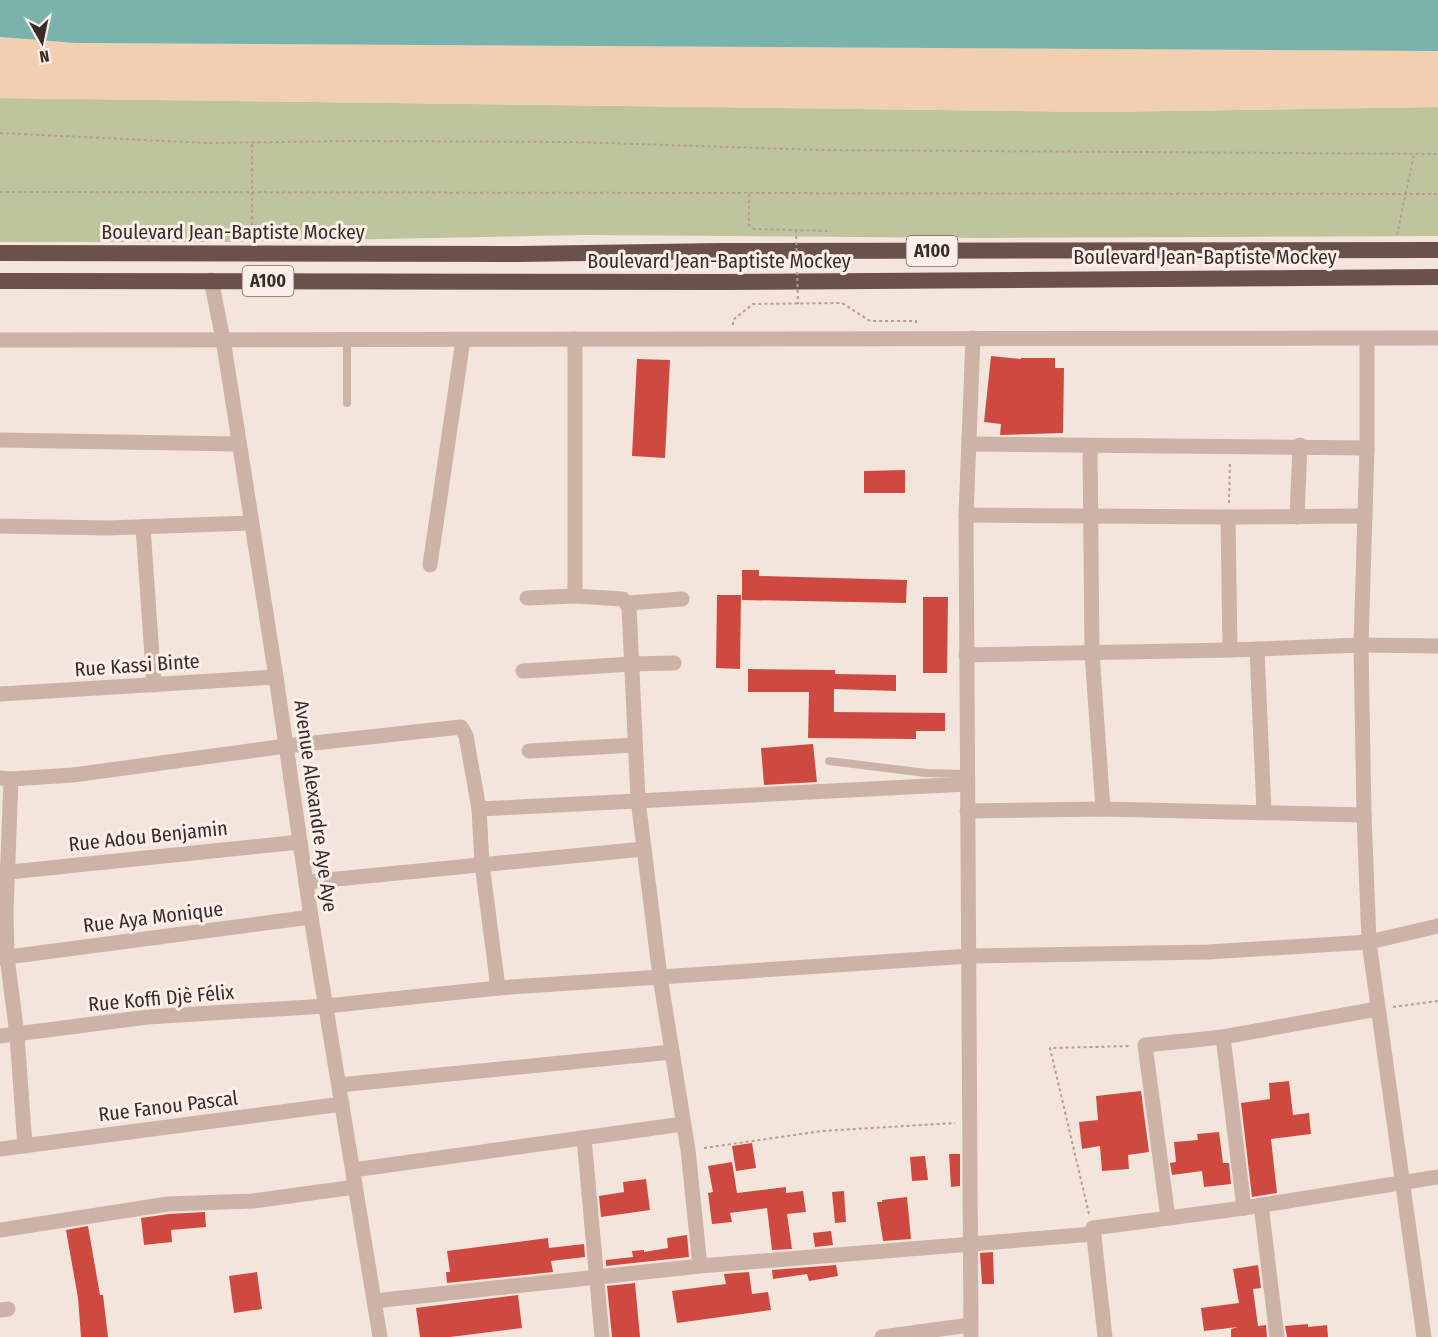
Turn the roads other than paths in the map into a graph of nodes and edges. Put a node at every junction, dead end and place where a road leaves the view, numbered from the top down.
1 (1438, 250) edge
2 (0, 253) edge
3 (1438, 277) edge
4 (211, 280) junction
5 (0, 281) edge
6 (973, 338) junction
7 (1438, 338) edge
8 (223, 339) junction
9 (575, 339) junction
10 (1367, 339) junction
11 (0, 340) edge
12 (347, 340) junction
13 (463, 340) junction
14 (347, 403) dead end
15 (0, 440) edge
16 (239, 444) junction
17 (970, 444) junction
18 (1090, 446) junction
19 (1300, 446) junction
20 (1367, 447) junction
21 (966, 515) junction
22 (1089, 516) junction
23 (1365, 516) junction
24 (1228, 517) junction
25 (1297, 517) junction
26 (251, 523) junction
27 (0, 525) edge
28 (143, 528) junction
29 (430, 565) dead end
30 (575, 596) junction
31 (527, 598) dead end
32 (682, 599) dead end
33 (628, 603) junction
34 (1361, 645) junction
35 (1438, 646) edge
36 (1257, 649) junction
37 (1230, 650) junction
38 (1092, 653) junction
39 (966, 655) junction
40 (674, 663) dead end
41 (632, 664) junction
42 (523, 671) dead end
43 (276, 677) junction
44 (153, 685) junction
45 (0, 694) edge
46 (286, 746) junction
47 (635, 746) junction
48 (529, 751) dead end
49 (829, 760) dead end
50 (5, 778) edge
51 (967, 779) junction
52 (638, 800) junction
53 (479, 809) junction
54 (1103, 809) junction
55 (967, 811) junction
56 (1264, 812) junction
57 (1364, 815) junction
58 (300, 842) junction
59 (644, 849) junction
60 (482, 864) junction
61 (4, 872) edge
62 (306, 882) junction
63 (311, 917) junction
64 (1438, 926) edge
65 (1370, 942) junction
66 (969, 956) junction
67 (4, 957) edge
68 (660, 977) junction
69 (498, 988) junction
70 (326, 1006) junction
71 (1377, 1009) junction
72 (17, 1035) junction
73 (0, 1036) edge
74 (1223, 1037) junction
75 (672, 1052) junction
76 (339, 1085) junction
77 (342, 1104) junction
78 (683, 1124) junction
79 (584, 1138) junction
80 (25, 1146) junction
81 (0, 1149) edge
82 (353, 1170) junction
83 (1438, 1178) edge
84 (1401, 1183) junction
85 (355, 1187) junction
86 (1261, 1204) junction
87 (1244, 1208) junction
88 (1168, 1218) junction
89 (0, 1230) edge
90 (1093, 1231) junction
91 (971, 1243) junction
92 (700, 1266) junction
93 (597, 1278) junction
94 (374, 1301) junction
95 (970, 1331) edge
96 (380, 1337) edge
97 (602, 1337) edge
98 (882, 1337) edge
99 (1105, 1337) edge
100 (1277, 1337) edge
101 (1424, 1337) edge

1 - 2 highway, Boulevard Jean-Baptiste Mockey / A100
3 - 4 highway, Boulevard Jean-Baptiste Mockey / A100
4 - 5 highway, Boulevard Jean-Baptiste Mockey / A100
4 - 8 street, Avenue Alexandre Aye Aye
6 - 9 street
6 - 10 street
6 - 17 street
7 - 10 street
8 - 11 street
8 - 12 street
8 - 16 street, Avenue Alexandre Aye Aye
9 - 13 street
9 - 30 street
10 - 20 street
12 - 13 street
12 - 14 lane
13 - 29 street
15 - 16 street
16 - 26 street, Avenue Alexandre Aye Aye
17 - 18 street
17 - 21 street
18 - 19 street
18 - 22 street
19 - 20 street
19 - 25 street
20 - 23 street
21 - 22 street
21 - 39 street
22 - 24 street
22 - 38 street
23 - 25 street
23 - 34 street
24 - 25 street
24 - 37 street
26 - 28 street
26 - 43 street, Avenue Alexandre Aye Aye
27 - 28 street
28 - 44 street
30 - 31 street
30 - 33 street
32 - 33 street
33 - 41 street
34 - 35 street
34 - 36 street
34 - 57 street
36 - 37 street
36 - 56 street
37 - 38 street
38 - 39 street
38 - 54 street
39 - 51 street
40 - 41 street
41 - 42 street
41 - 47 street
43 - 44 street, Rue Kassi Binte
43 - 46 street, Avenue Alexandre Aye Aye
44 - 45 street, Rue Kassi Binte
46 - 50 street
46 - 53 street
46 - 58 street, Avenue Alexandre Aye Aye
47 - 48 street
47 - 52 street
49 - 51 lane
50 - 61 street
51 - 52 street
51 - 55 street
52 - 53 street
52 - 59 street
53 - 60 street
54 - 55 street
54 - 56 street
55 - 66 street
56 - 57 street
57 - 65 street
58 - 61 street, Rue Adou Benjamin
58 - 62 street, Avenue Alexandre Aye Aye
59 - 60 street
59 - 68 street
60 - 62 street
60 - 69 street
61 - 67 street
62 - 63 street, Avenue Alexandre Aye Aye
63 - 67 street, Rue Aya Monique
63 - 70 street, Avenue Alexandre Aye Aye
64 - 65 street, Rue Koffi Djè Félix
65 - 66 street, Rue Koffi Djè Félix
65 - 71 street
66 - 68 street, Rue Koffi Djè Félix
66 - 91 street
67 - 72 street
68 - 69 street, Rue Koffi Djè Félix
68 - 75 street
69 - 70 street, Rue Koffi Djè Félix
70 - 72 street, Rue Koffi Djè Félix
70 - 76 street, Avenue Alexandre Aye Aye
71 - 74 street
71 - 84 street
72 - 73 street, Rue Koffi Djè Félix
72 - 80 street
74 - 87 street
74 - 88 street
75 - 76 street
75 - 78 street
76 - 77 street, Avenue Alexandre Aye Aye
77 - 80 street, Rue Fanou Pascal
77 - 82 street, Avenue Alexandre Aye Aye
78 - 79 street
78 - 92 street
79 - 82 street
79 - 93 street
80 - 81 street, Rue Fanou Pascal
82 - 85 street, Avenue Alexandre Aye Aye
83 - 84 street
84 - 86 street
84 - 101 street
85 - 89 street
85 - 94 street, Avenue Alexandre Aye Aye
86 - 87 street
86 - 100 street
87 - 88 street
88 - 90 street
90 - 91 street
90 - 99 street
91 - 92 street
91 - 95 street
92 - 93 street
93 - 94 street
93 - 97 street
94 - 96 street, Avenue Alexandre Aye Aye
95 - 98 street

